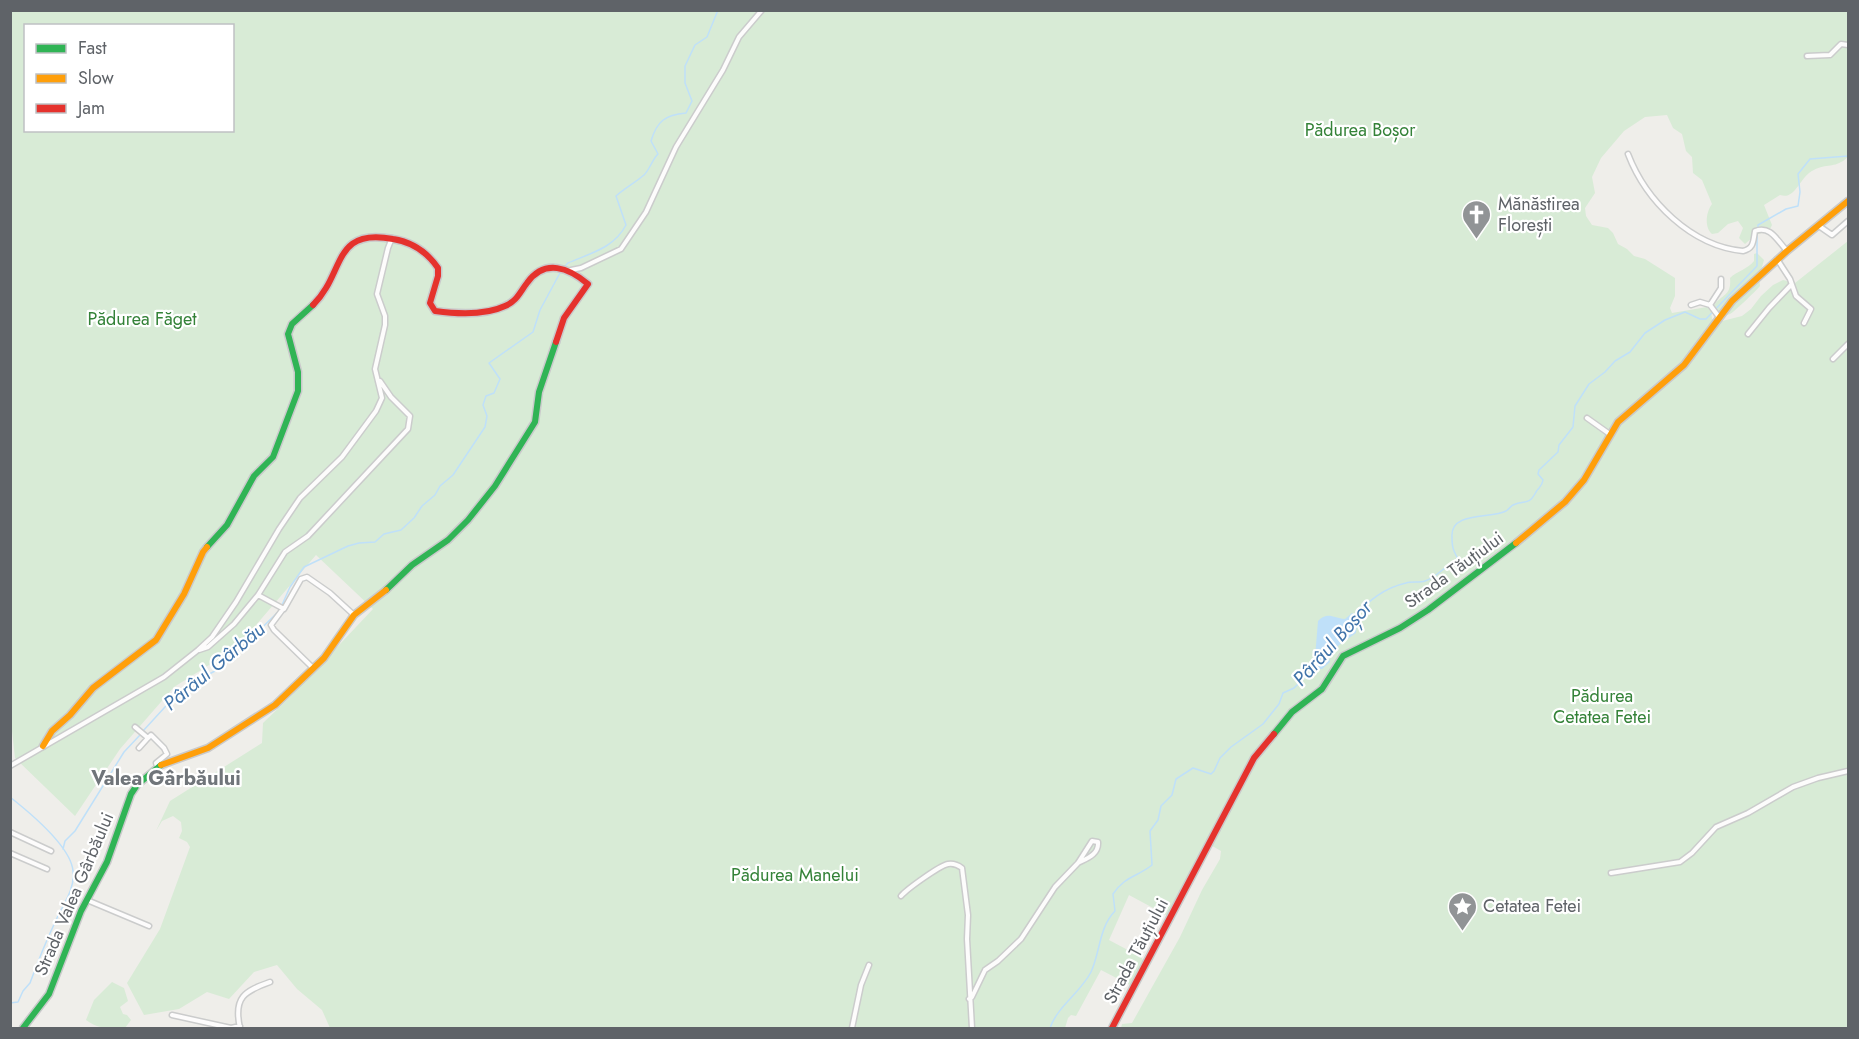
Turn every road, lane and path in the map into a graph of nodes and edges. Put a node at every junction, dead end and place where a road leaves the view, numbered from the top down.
1 (762, 10) edge
2 (1848, 45) edge
3 (1807, 56) dead end
4 (1628, 154) dead end
5 (1848, 201) edge
6 (1848, 221) edge
7 (1819, 226) junction
8 (392, 238) junction
9 (1787, 250) junction
10 (1778, 260) junction
11 (566, 269) junction
12 (1721, 279) dead end
13 (1792, 285) junction
14 (1691, 305) dead end
15 (1710, 305) junction
16 (1716, 312) junction
17 (1804, 323) dead end
18 (1748, 334) dead end
19 (1848, 344) edge
20 (1833, 359) dead end
21 (377, 375) junction
22 (1587, 417) dead end
23 (1611, 435) junction
24 (258, 596) junction
25 (281, 608) junction
26 (354, 615) junction
27 (198, 650) junction
28 (313, 668) junction
29 (139, 731) dead end
30 (148, 738) junction
31 (43, 746) junction
32 (139, 748) dead end
33 (10, 766) edge
34 (154, 768) junction
35 (1848, 771) edge
36 (10, 832) edge
37 (51, 851) dead end
38 (10, 853) edge
39 (1078, 863) junction
40 (47, 870) dead end
41 (1611, 873) dead end
42 (901, 896) dead end
43 (87, 900) junction
44 (149, 926) dead end
45 (869, 965) dead end
46 (270, 982) dead end
47 (969, 999) junction
48 (172, 1016) dead end
49 (240, 1028) edge
50 (22, 1029) edge
51 (852, 1029) edge
52 (972, 1029) edge
53 (1112, 1029) edge

1 - 11 street
2 - 3 street
4 - 9 street
5 - 7 street, Strada Tăuțiului
6 - 7 street
7 - 9 street, Strada Tăuțiului
8 - 11 street
8 - 21 street
8 - 31 street
9 - 10 street, Strada Tăuțiului
10 - 13 street
10 - 16 street, Strada Tăuțiului
11 - 26 street
12 - 15 street
13 - 17 street
13 - 18 street
14 - 15 street
15 - 16 street
16 - 23 street, Strada Tăuțiului
19 - 20 street
21 - 24 street
21 - 27 street
22 - 23 street
23 - 53 street, Strada Tăuțiului
24 - 25 street
24 - 27 street
25 - 26 street
25 - 28 street
26 - 28 street
27 - 31 street
28 - 34 street
29 - 30 street
30 - 32 street
30 - 34 street
31 - 33 street
34 - 43 street, Strada Valea Gârbăului
35 - 41 street
36 - 37 street
38 - 40 street
39 - 39 street
39 - 47 street
42 - 47 street
43 - 44 street
43 - 50 street, Strada Valea Gârbăului
45 - 51 street
46 - 49 street
47 - 52 street
48 - 49 street

